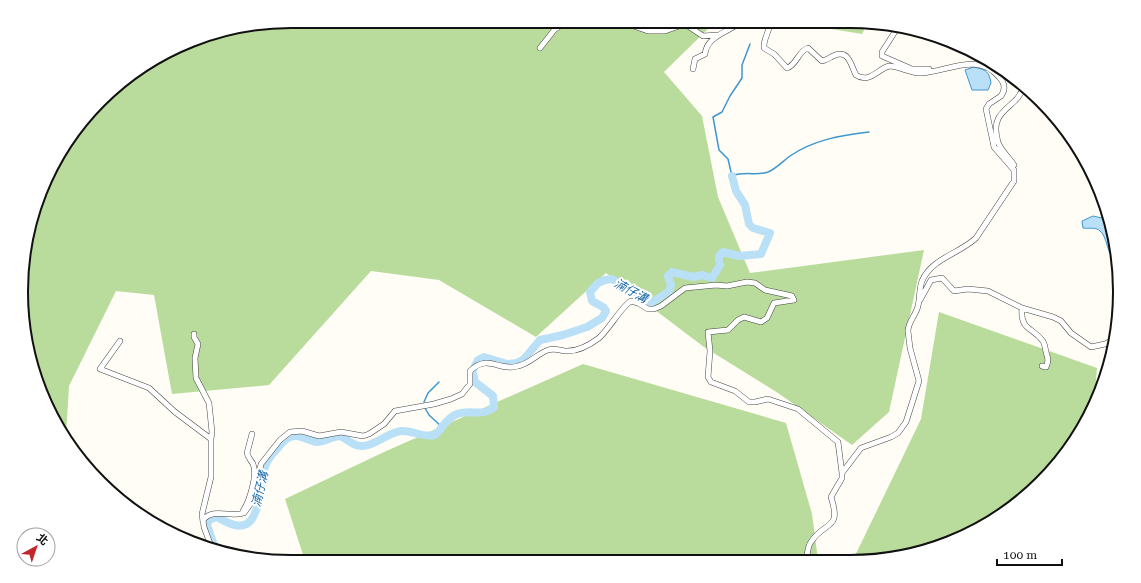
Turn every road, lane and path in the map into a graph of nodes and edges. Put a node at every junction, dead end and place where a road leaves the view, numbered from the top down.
1 (557, 28) edge
2 (639, 28) edge
3 (674, 28) edge
4 (691, 28) edge
5 (730, 28) edge
6 (770, 28) edge
7 (895, 32) edge
8 (717, 35) junction
9 (540, 48) dead end
10 (954, 67) junction
11 (693, 69) dead end
12 (1022, 92) edge
13 (1014, 170) junction
14 (918, 305) junction
15 (1022, 308) junction
16 (194, 334) dead end
17 (120, 341) dead end
18 (1108, 342) edge
19 (1042, 366) dead end
20 (252, 434) dead end
21 (211, 439) junction
22 (842, 473) junction
23 (240, 515) junction
24 (203, 523) junction
25 (210, 542) edge
26 (807, 555) edge

1 - 9 street
2 - 3 street
4 - 8 street
5 - 8 street
6 - 10 street
7 - 10 street
8 - 11 street
10 - 13 street
12 - 13 street
13 - 14 street
14 - 15 street
14 - 22 street
15 - 18 street
15 - 19 street
16 - 21 street
17 - 21 street
20 - 23 street
21 - 24 street
22 - 23 street
22 - 26 street
23 - 24 street
24 - 25 street

